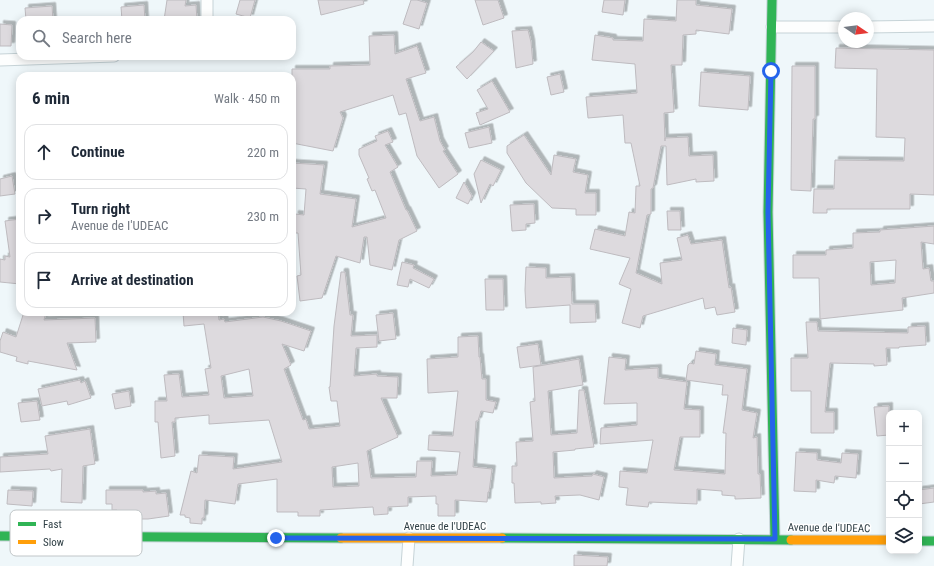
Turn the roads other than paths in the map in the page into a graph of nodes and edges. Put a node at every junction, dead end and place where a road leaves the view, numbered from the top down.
1 (207, 0) edge
2 (772, 0) edge
3 (207, 16) edge
4 (934, 26) edge
5 (772, 27) junction
6 (838, 27) edge
7 (874, 27) edge
8 (16, 59) edge
9 (0, 60) edge
10 (0, 536) edge
11 (10, 536) edge
12 (142, 537) edge
13 (409, 538) junction
14 (739, 539) junction
15 (775, 539) junction
16 (886, 540) edge
17 (922, 540) edge
18 (934, 541) edge
19 (407, 566) edge
20 (737, 566) edge

1 - 3 street
2 - 5 main road
4 - 7 street
5 - 6 street
5 - 15 main road
8 - 9 street
10 - 11 main road, Avenue de I'UDEAC
12 - 13 main road, Avenue de I'UDEAC
13 - 14 main road, Avenue de I'UDEAC
13 - 19 street
14 - 15 main road, Avenue de I'UDEAC
14 - 20 street
15 - 16 main road, Avenue de I'UDEAC
17 - 18 main road

